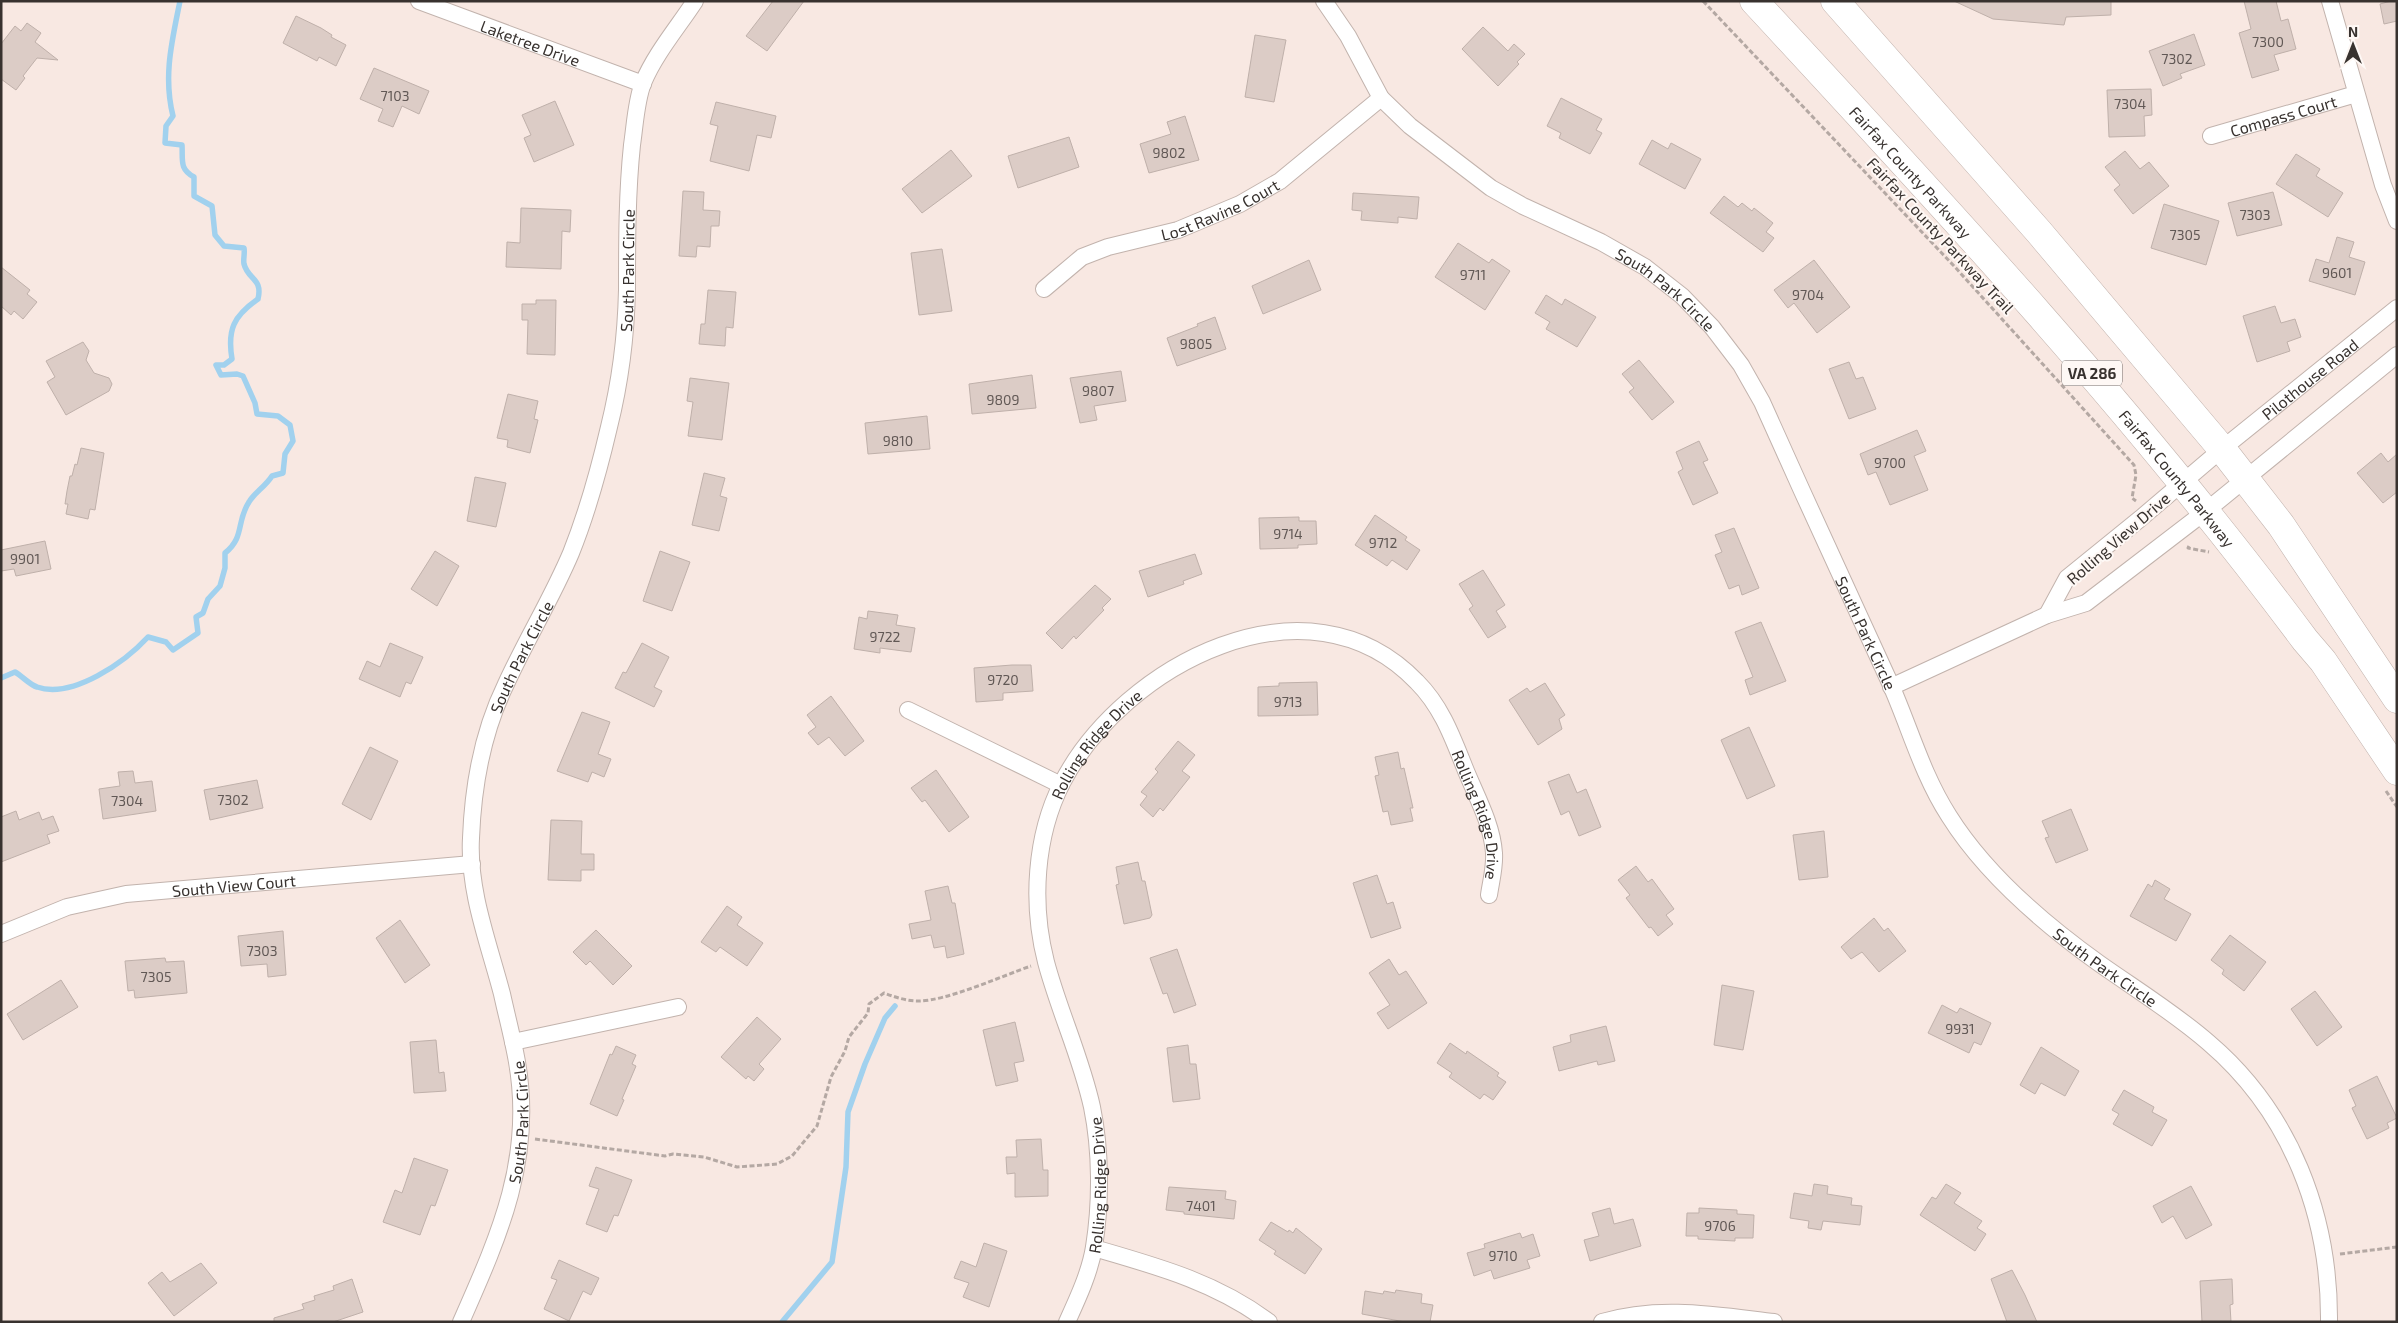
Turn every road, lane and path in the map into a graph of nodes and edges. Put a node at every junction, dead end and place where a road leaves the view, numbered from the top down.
1 (418, 1) edge
2 (695, 1) edge
3 (1324, 1) edge
4 (1703, 1) edge
5 (1754, 1) edge
6 (1834, 1) edge
7 (2330, 1) edge
8 (643, 84) junction
9 (2356, 94) junction
10 (1381, 98) junction
11 (2211, 136) dead end
12 (2397, 221) edge
13 (1044, 289) dead end
14 (2397, 308) edge
15 (2397, 355) edge
16 (2222, 449) junction
17 (2245, 478) junction
18 (2183, 482) junction
19 (2132, 498) dead end
20 (2206, 511) junction
21 (2047, 615) junction
22 (1891, 687) junction
23 (2397, 699) edge
24 (908, 710) dead end
25 (2397, 772) edge
26 (1061, 785) junction
27 (472, 864) junction
28 (1489, 895) dead end
29 (1, 934) edge
30 (1046, 961) junction
31 (678, 1007) dead end
32 (513, 1042) junction
33 (520, 1137) junction
34 (2397, 1247) edge
35 (1094, 1248) junction
36 (2325, 1255) junction
37 (461, 1322) edge
38 (1067, 1322) edge
39 (1269, 1322) edge
40 (1602, 1322) edge
41 (1774, 1322) edge
42 (2329, 1322) edge

1 - 8 street, Laketree Drive
2 - 8 street, South Park Circle
3 - 10 street, South Park Circle
4 - 19 path, Fairfax County Parkway Trail
5 - 18 highway, Fairfax County Parkway / VA 286
6 - 16 highway, VA 286
7 - 9 street
8 - 27 street, South Park Circle
9 - 11 street, Compass Court
9 - 12 street
10 - 13 street, Lost Ravine Court
10 - 22 street, South Park Circle
14 - 16 street, Pilothouse Road
15 - 17 street
16 - 17 highway, VA 286
16 - 18 street, Rolling View Drive
17 - 20 street, Rolling View Drive
17 - 23 highway, VA 286
18 - 20 highway, Fairfax County Parkway / VA 286
18 - 21 street, Rolling View Drive
20 - 21 street, Rolling View Drive
20 - 25 highway, Fairfax County Parkway / VA 286
21 - 22 street, Rolling View Drive
22 - 36 street, South Park Circle
24 - 26 street
26 - 28 street, Rolling Ridge Drive
26 - 30 street, Rolling Ridge Drive
27 - 29 street, South View Court
27 - 32 street, South Park Circle
30 - 33 path
30 - 35 street, Rolling Ridge Drive
31 - 32 street
32 - 33 street, South Park Circle
33 - 37 street, South Park Circle
34 - 36 path
35 - 38 street, Rolling Ridge Drive
35 - 39 street
36 - 42 street, South Park Circle
40 - 41 street

